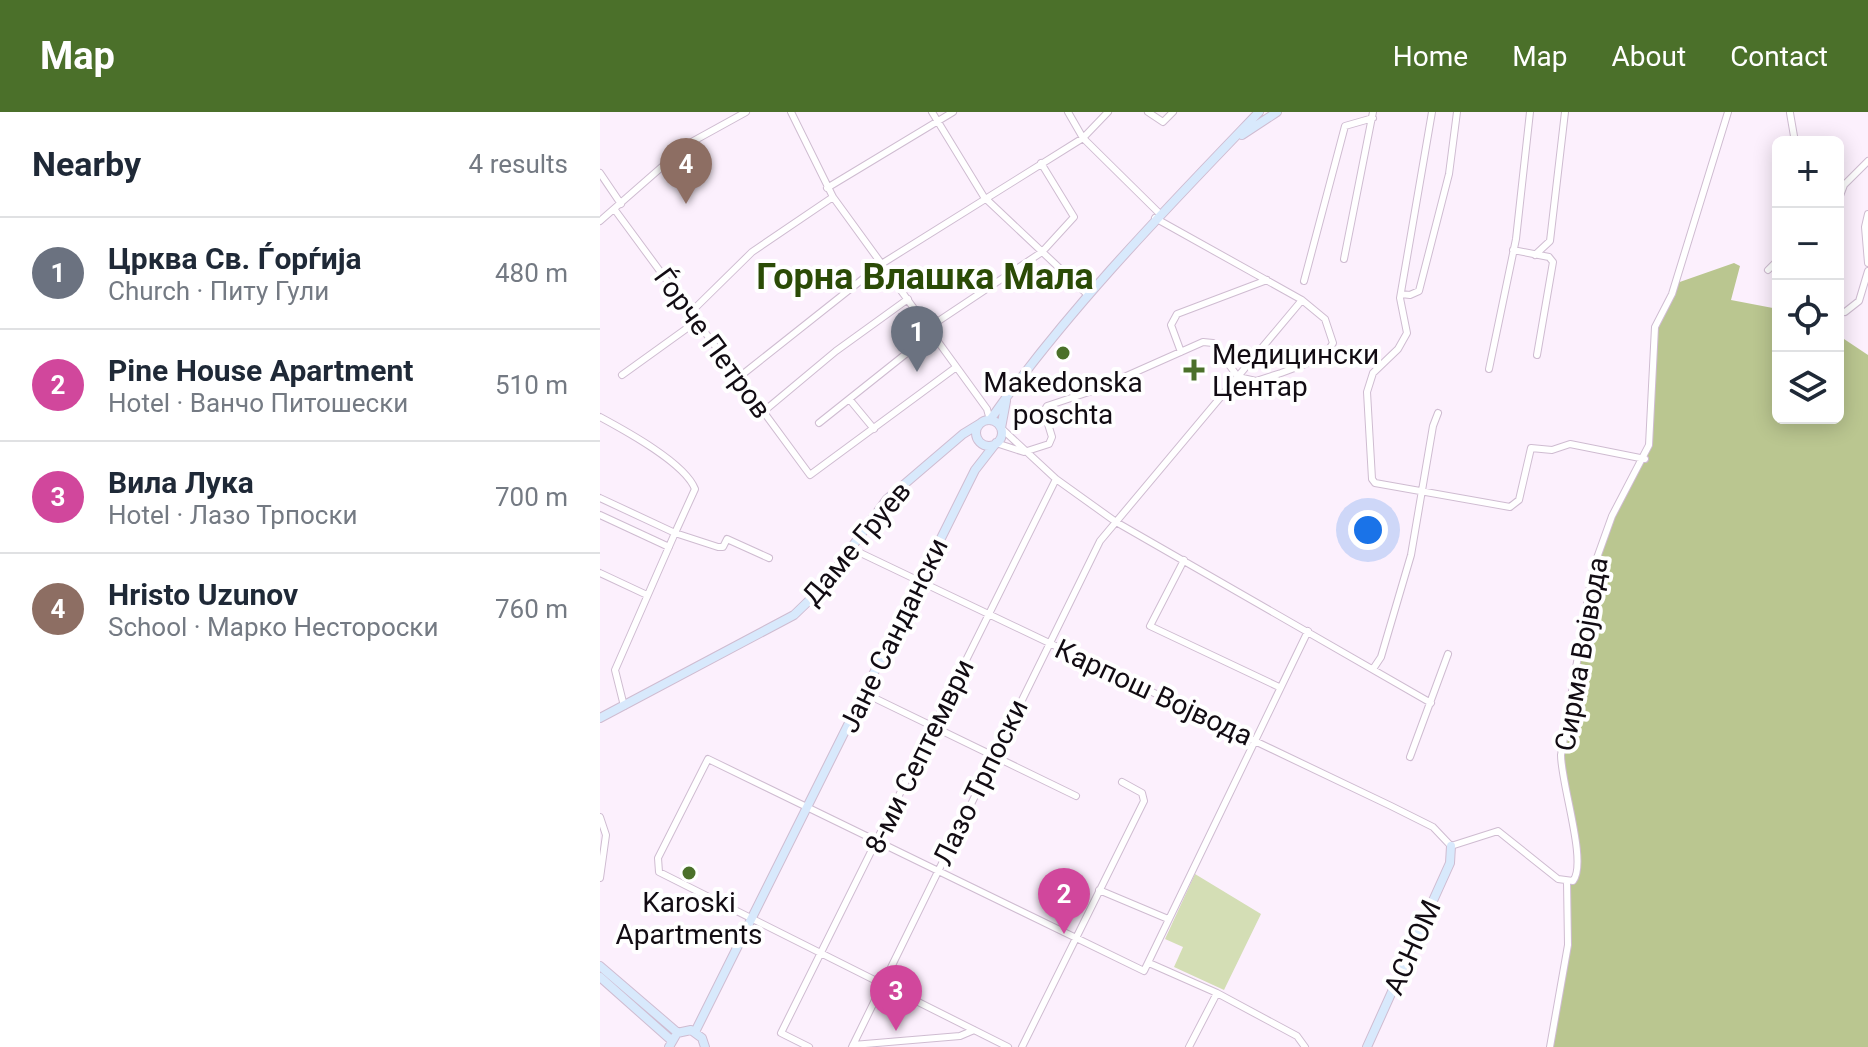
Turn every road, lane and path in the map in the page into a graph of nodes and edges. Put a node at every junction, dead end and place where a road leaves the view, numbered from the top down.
1 (746, 112) edge
2 (791, 112) edge
3 (932, 112) edge
4 (953, 112) edge
5 (1068, 112) edge
6 (1108, 112) edge
7 (1148, 112) edge
8 (1173, 112) edge
9 (1259, 112) edge
10 (1277, 112) edge
11 (1432, 112) edge
12 (1457, 112) edge
13 (1530, 112) edge
14 (1565, 112) edge
15 (1728, 112) edge
16 (1784, 112) edge
17 (1792, 112) edge
18 (1373, 115) edge
19 (938, 121) junction
20 (1794, 136) edge
21 (1083, 138) junction
22 (1225, 147) junction
23 (1868, 161) edge
24 (1041, 163) junction
25 (600, 173) edge
26 (1844, 185) edge
27 (827, 188) junction
28 (833, 197) junction
29 (984, 197) junction
30 (618, 207) junction
31 (1868, 214) edge
32 (1157, 216) junction
33 (600, 221) edge
34 (1513, 250) junction
35 (1042, 252) junction
36 (1535, 255) junction
37 (1344, 259) dead end
38 (883, 263) junction
39 (1868, 263) edge
40 (1772, 266) edge
41 (1768, 270) dead end
42 (1868, 271) edge
43 (1267, 280) junction
44 (1304, 281) dead end
45 (1401, 294) junction
46 (1088, 295) junction
47 (908, 299) junction
48 (1302, 300) junction
49 (691, 312) junction
50 (1845, 312) dead end
51 (697, 321) junction
52 (930, 330) junction
53 (1181, 352) junction
54 (1537, 355) dead end
55 (955, 368) junction
56 (1489, 369) dead end
57 (622, 375) dead end
58 (1238, 377) junction
59 (738, 378) junction
60 (1007, 398) junction
61 (850, 400) junction
62 (981, 402) junction
63 (1000, 406) junction
64 (763, 412) junction
65 (1438, 413) dead end
66 (600, 417) edge
67 (985, 421) junction
68 (819, 423) dead end
69 (1001, 428) junction
70 (874, 429) junction
71 (956, 440) junction
72 (980, 442) junction
73 (996, 443) junction
74 (1024, 452) junction
75 (1645, 459) junction
76 (979, 462) junction
77 (1056, 479) junction
78 (1422, 491) junction
79 (600, 498) edge
80 (600, 515) edge
81 (1116, 522) junction
82 (675, 533) junction
83 (669, 547) junction
84 (850, 548) junction
85 (769, 558) dead end
86 (1184, 560) junction
87 (600, 573) edge
88 (921, 581) junction
89 (647, 595) junction
90 (990, 614) junction
91 (1308, 631) junction
92 (1049, 643) junction
93 (1448, 654) dead end
94 (1373, 669) junction
95 (1279, 687) junction
96 (864, 693) junction
97 (1431, 703) junction
98 (624, 706) junction
99 (600, 718) edge
100 (933, 728) junction
101 (1255, 740) junction
102 (993, 756) junction
103 (1410, 757) dead end
104 (1122, 782) dead end
105 (1076, 796) dead end
106 (808, 808) junction
107 (600, 817) edge
108 (878, 841) junction
109 (1451, 846) junction
110 (937, 871) junction
111 (600, 878) edge
112 (1567, 882) junction
113 (1099, 890) junction
114 (1168, 919) junction
115 (752, 920) junction
116 (1074, 939) junction
117 (822, 954) junction
118 (1149, 963) junction
119 (600, 966) edge
120 (600, 977) edge
121 (881, 984) junction
122 (1217, 993) junction
123 (974, 1030) junction
124 (695, 1032) junction
125 (678, 1033) junction
126 (670, 1044) edge
127 (852, 1046) edge
128 (705, 1047) edge
129 (809, 1047) edge
130 (1008, 1047) edge
131 (1022, 1047) edge
132 (1189, 1047) edge
133 (1305, 1047) edge
134 (1367, 1047) edge
135 (1550, 1047) edge

1 - 30 street
2 - 27 street
3 - 19 street
4 - 19 street
5 - 21 street
6 - 21 street
7 - 8 street
9 - 22 street
10 - 22 street
11 - 45 street
12 - 45 street
13 - 34 street
14 - 36 street
15 - 75 street, Сирма Војвода
16 - 17 street
17 - 20 street
18 - 37 street
18 - 44 street
19 - 27 street
19 - 29 street
21 - 24 street
21 - 32 street
22 - 32 street
23 - 26 street
24 - 29 street
24 - 35 street
25 - 30 street, Ѓорче Петров
27 - 28 street
28 - 38 street
28 - 49 street
29 - 35 street
29 - 38 street
30 - 33 street
30 - 49 street, Ѓорче Петров
31 - 39 street
32 - 43 street
32 - 46 street
34 - 36 street
34 - 56 street
35 - 46 street
35 - 52 street
36 - 54 street
38 - 47 street
38 - 59 street
40 - 41 street
42 - 50 street
43 - 48 street
43 - 53 street
45 - 78 street
46 - 60 street
47 - 52 street
47 - 64 street
48 - 58 street, Лазо Трпоски
48 - 58 street
49 - 51 street, Ѓорче Петров
51 - 57 street
51 - 59 street, Ѓорче Петров
52 - 55 street
52 - 61 street
53 - 58 street
53 - 74 street
55 - 62 street
55 - 70 street
58 - 81 street, Лазо Трпоски
59 - 64 street, Ѓорче Петров
60 - 63 street
60 - 69 street
61 - 68 street
61 - 70 street
62 - 63 street
62 - 67 street
63 - 67 street
64 - 70 street, Ѓорче Петров
65 - 78 street
66 - 82 street
67 - 69 street
67 - 71 street, Даме Груев
67 - 72 street
69 - 73 street
69 - 74 street
71 - 72 street
71 - 84 street, Даме Груев
72 - 73 street
72 - 76 street, Јане Сандански
73 - 74 street
73 - 76 street, Јане Сандански
74 - 77 street
75 - 78 street
75 - 112 street, Сирма Војвода
76 - 88 street, Јане Сандански
77 - 81 street
77 - 90 street, 8-ми Септември
78 - 94 street
79 - 82 street
80 - 83 street
81 - 86 street
81 - 92 street, Лазо Трпоски
82 - 83 street
82 - 85 street
83 - 89 street
84 - 88 street, Карпош Војвода
84 - 98 street, Даме Груев
86 - 91 street
86 - 95 street
87 - 89 street
88 - 90 street, Карпош Војвода
88 - 96 street, Јане Сандански
89 - 98 street
90 - 92 street, Карпош Војвода
90 - 100 street, 8-ми Септември
91 - 94 street
91 - 95 street
92 - 101 street, Карпош Војвода
92 - 102 street, Лазо Трпоски
93 - 97 street
94 - 97 street
95 - 101 street
96 - 100 street
96 - 106 street, Јане Сандански
97 - 103 street
98 - 99 street, Даме Груев
100 - 102 street
100 - 108 street, 8-ми Септември
101 - 109 street, Карпош Војвода
101 - 114 street
102 - 105 street
102 - 110 street, Лазо Трпоски
104 - 113 street
106 - 108 street
106 - 115 street, Јане Сандански
106 - 115 street
107 - 111 street
108 - 110 street
108 - 117 street, 8-ми Септември
109 - 112 street
109 - 134 street, АСНОМ
110 - 116 street
110 - 121 street, Лазо Трпоски
112 - 135 street
113 - 114 street
113 - 116 street
114 - 118 street
115 - 117 street
115 - 124 street, Јане Сандански
116 - 118 street
116 - 131 street
117 - 121 street
117 - 129 street, 8-ми Септември
118 - 122 street
119 - 125 street
120 - 126 street
121 - 123 street
121 - 127 street, Лазо Трпоски
122 - 132 street
122 - 133 street
123 - 127 street
123 - 130 street
124 - 125 street
124 - 128 street
125 - 126 street

